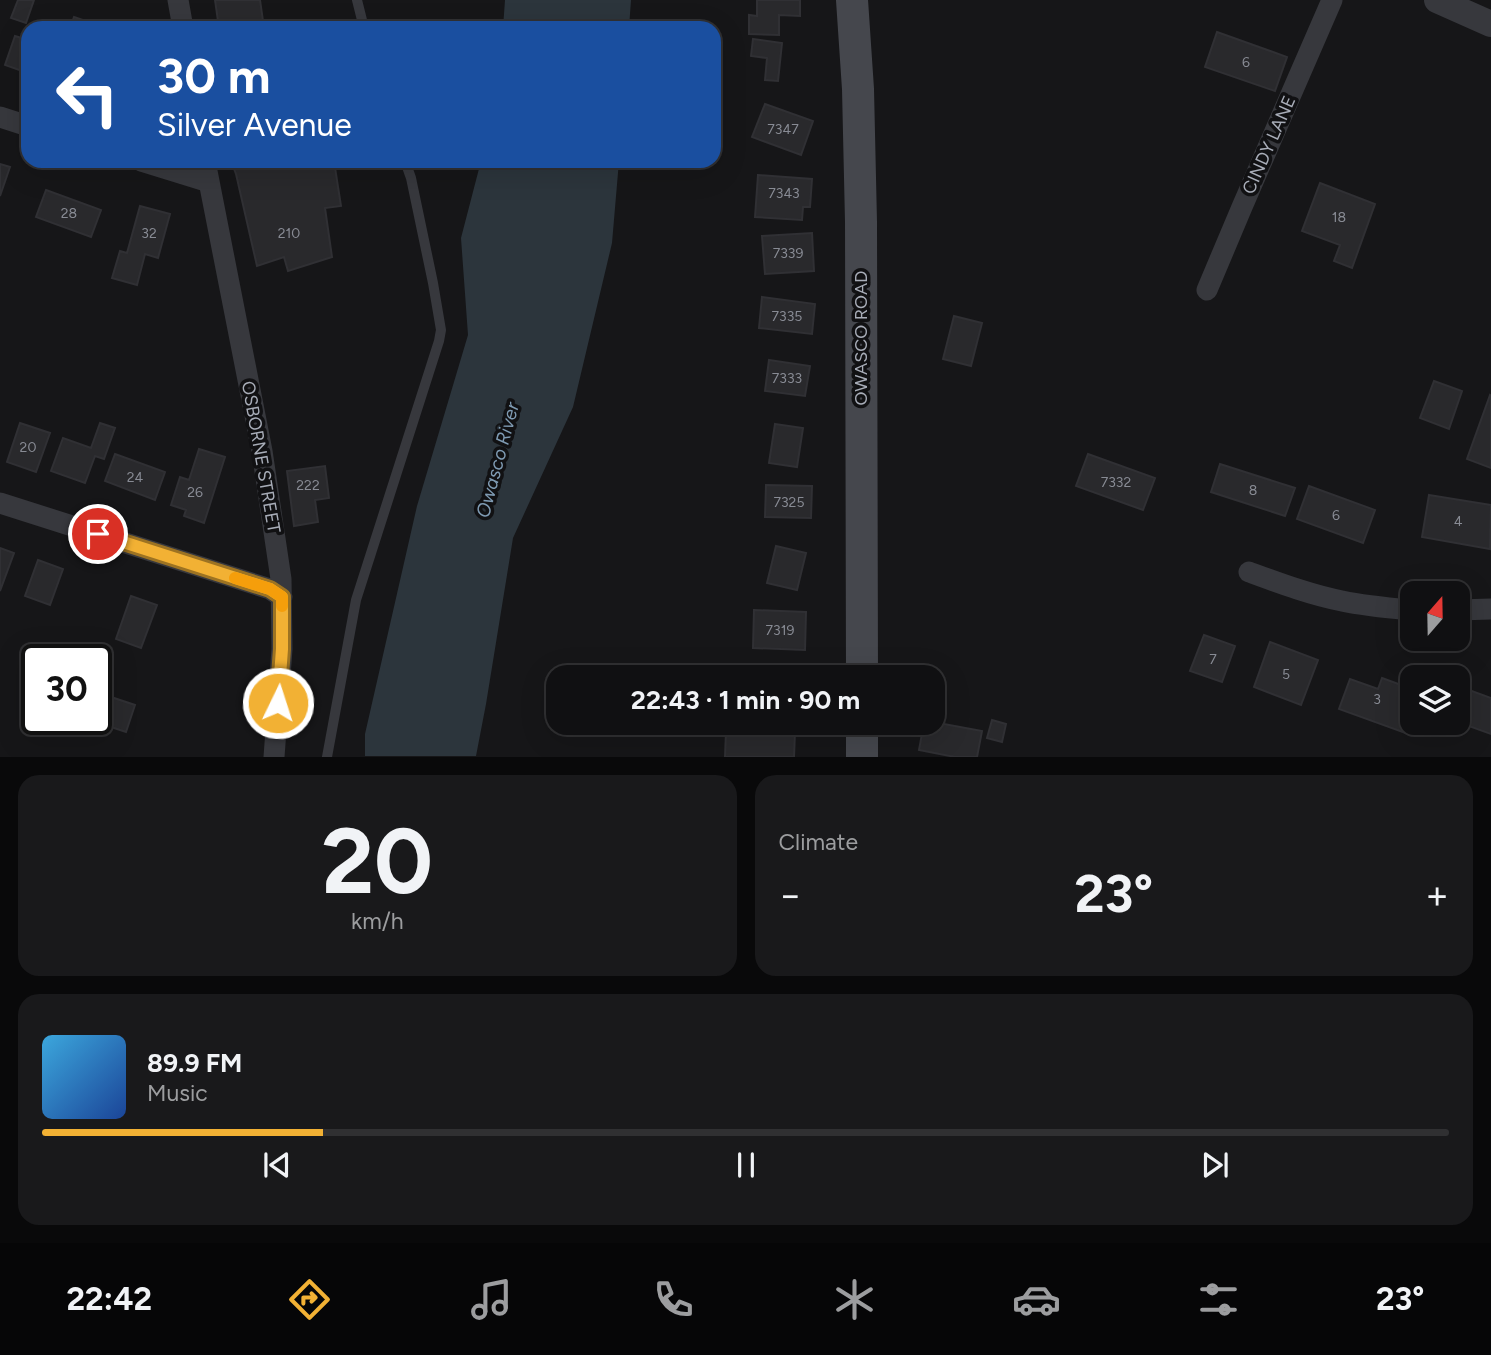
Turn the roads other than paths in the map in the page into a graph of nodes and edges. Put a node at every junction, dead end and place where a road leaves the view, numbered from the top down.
1 (178, 0) edge
2 (357, 0) edge
3 (852, 0) edge
4 (1332, 0) edge
5 (1437, 0) edge
6 (182, 21) edge
7 (362, 21) edge
8 (1491, 24) edge
9 (0, 117) edge
10 (21, 124) edge
11 (183, 168) edge
12 (407, 168) edge
13 (207, 172) edge
14 (1207, 290) dead end
15 (0, 503) edge
16 (1249, 572) dead end
17 (282, 597) junction
18 (1400, 609) edge
19 (1491, 609) edge
20 (1470, 610) edge
21 (862, 665) edge
22 (862, 735) edge
23 (274, 757) edge
24 (327, 757) edge
25 (862, 757) edge

1 - 6 street
2 - 7 lane
3 - 21 main road, OWASCO ROAD
4 - 14 street, CINDY LANE
5 - 8 street
9 - 10 street
11 - 13 street
12 - 24 lane
13 - 17 street, OSBORNE STREET
15 - 17 street
16 - 18 street
17 - 23 street, OSBORNE STREET
19 - 20 street
22 - 25 main road

